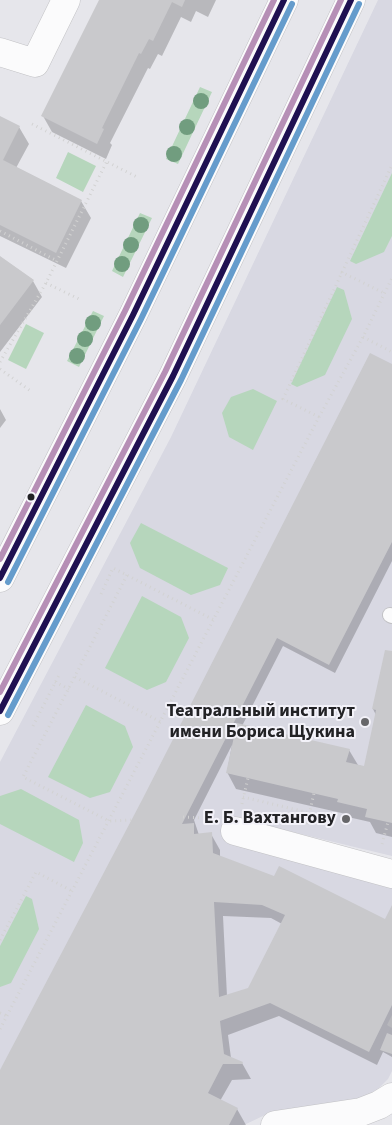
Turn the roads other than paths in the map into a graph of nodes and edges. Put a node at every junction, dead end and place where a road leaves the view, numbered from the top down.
1 (66, 0) edge
2 (284, 0) edge
3 (351, 0) edge
4 (0, 52) edge
5 (0, 578) edge
6 (0, 711) edge
7 (235, 831) dead end
8 (392, 874) edge
9 (392, 1097) edge
10 (275, 1125) edge

1 - 4 main road
2 - 5 main road
3 - 6 main road
7 - 8 main road
9 - 10 main road

